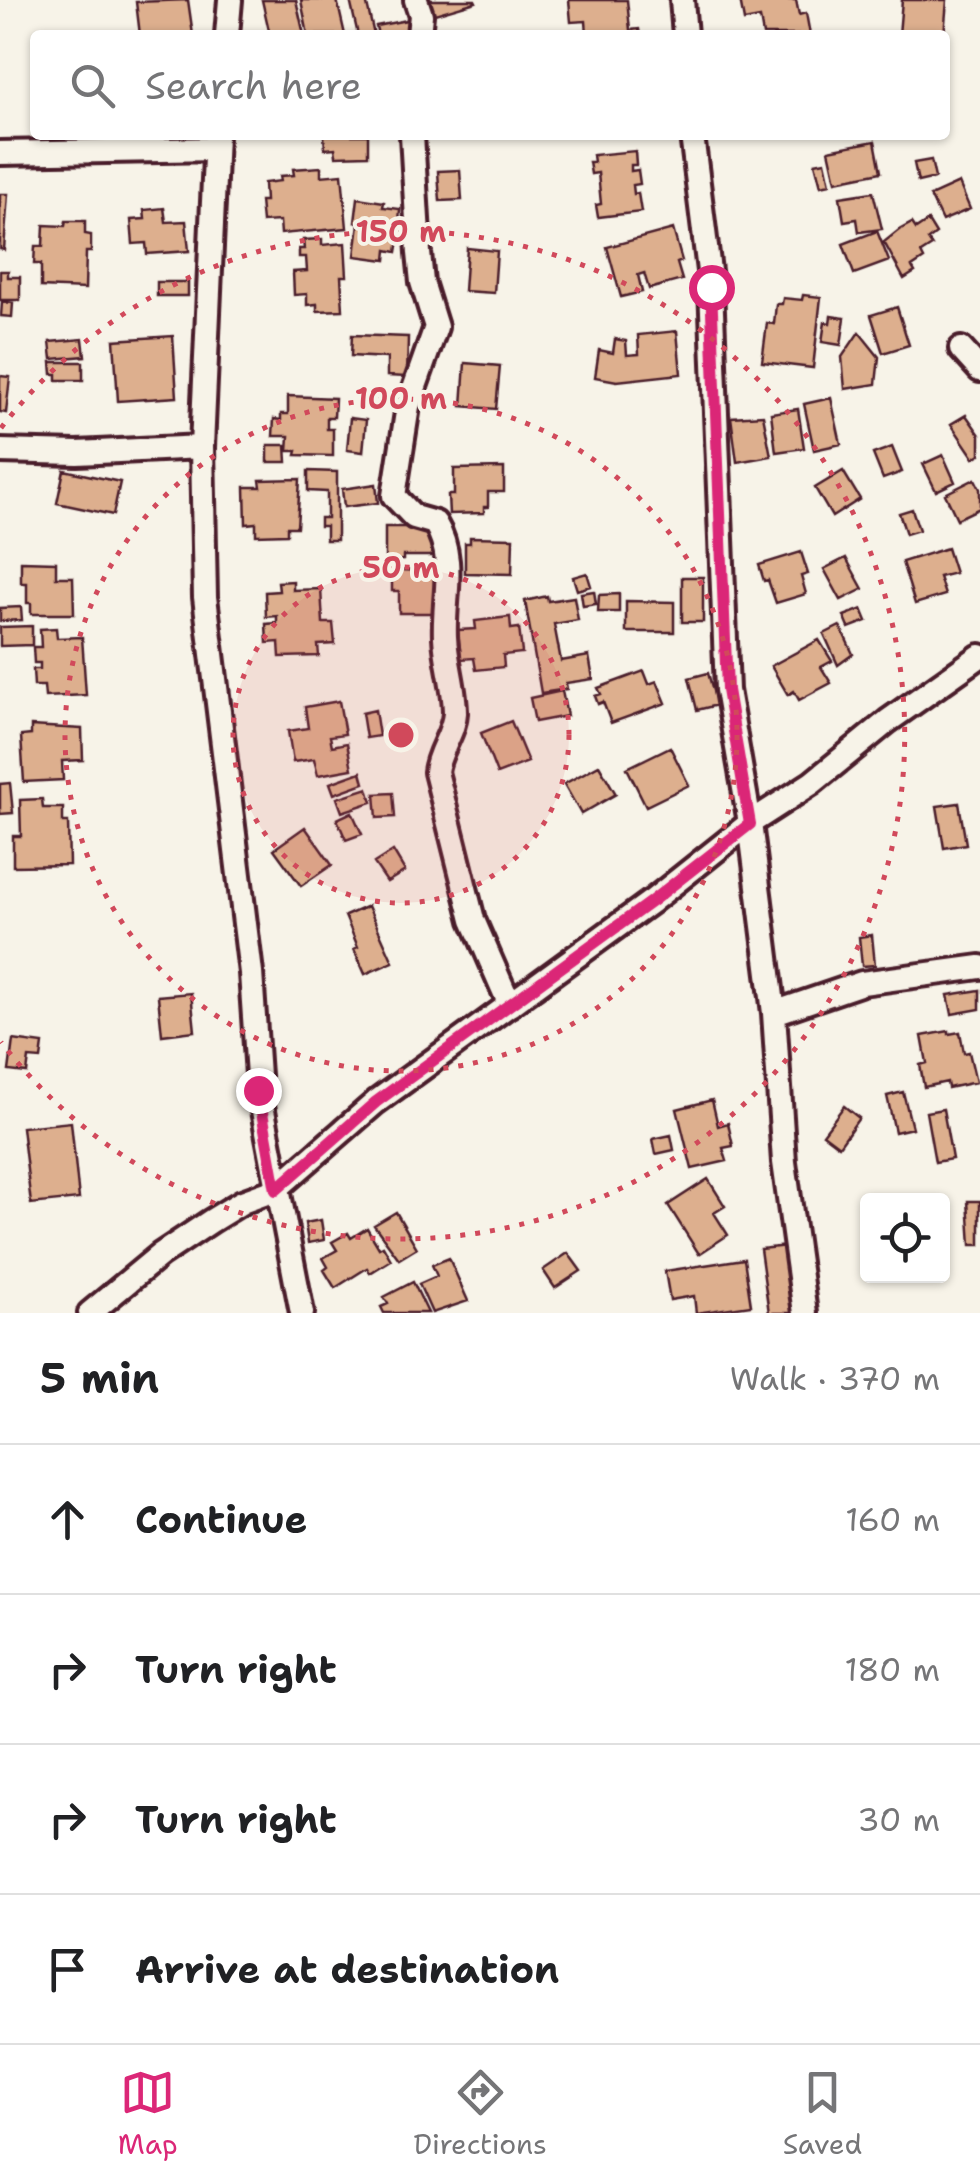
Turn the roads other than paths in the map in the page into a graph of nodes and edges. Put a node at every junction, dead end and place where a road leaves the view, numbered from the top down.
1 (230, 0) edge
2 (416, 0) edge
3 (682, 0) edge
4 (227, 30) edge
5 (419, 30) edge
6 (685, 30) edge
7 (412, 140) edge
8 (693, 140) edge
9 (216, 142) edge
10 (0, 153) edge
11 (961, 349) dead end
12 (980, 370) edge
13 (202, 447) junction
14 (0, 452) edge
15 (980, 656) edge
16 (750, 824) junction
17 (980, 967) edge
18 (510, 1005) junction
19 (774, 1013) junction
20 (276, 1190) junction
21 (90, 1313) edge
22 (302, 1313) edge
23 (805, 1313) edge

1 - 4 street
2 - 5 street
3 - 6 street
7 - 18 street
8 - 16 street
9 - 10 street
9 - 13 street
11 - 12 street
13 - 14 street
13 - 20 street
15 - 16 street
16 - 18 street
16 - 19 street
17 - 19 street
18 - 20 street
19 - 23 street
20 - 21 street
20 - 22 street

